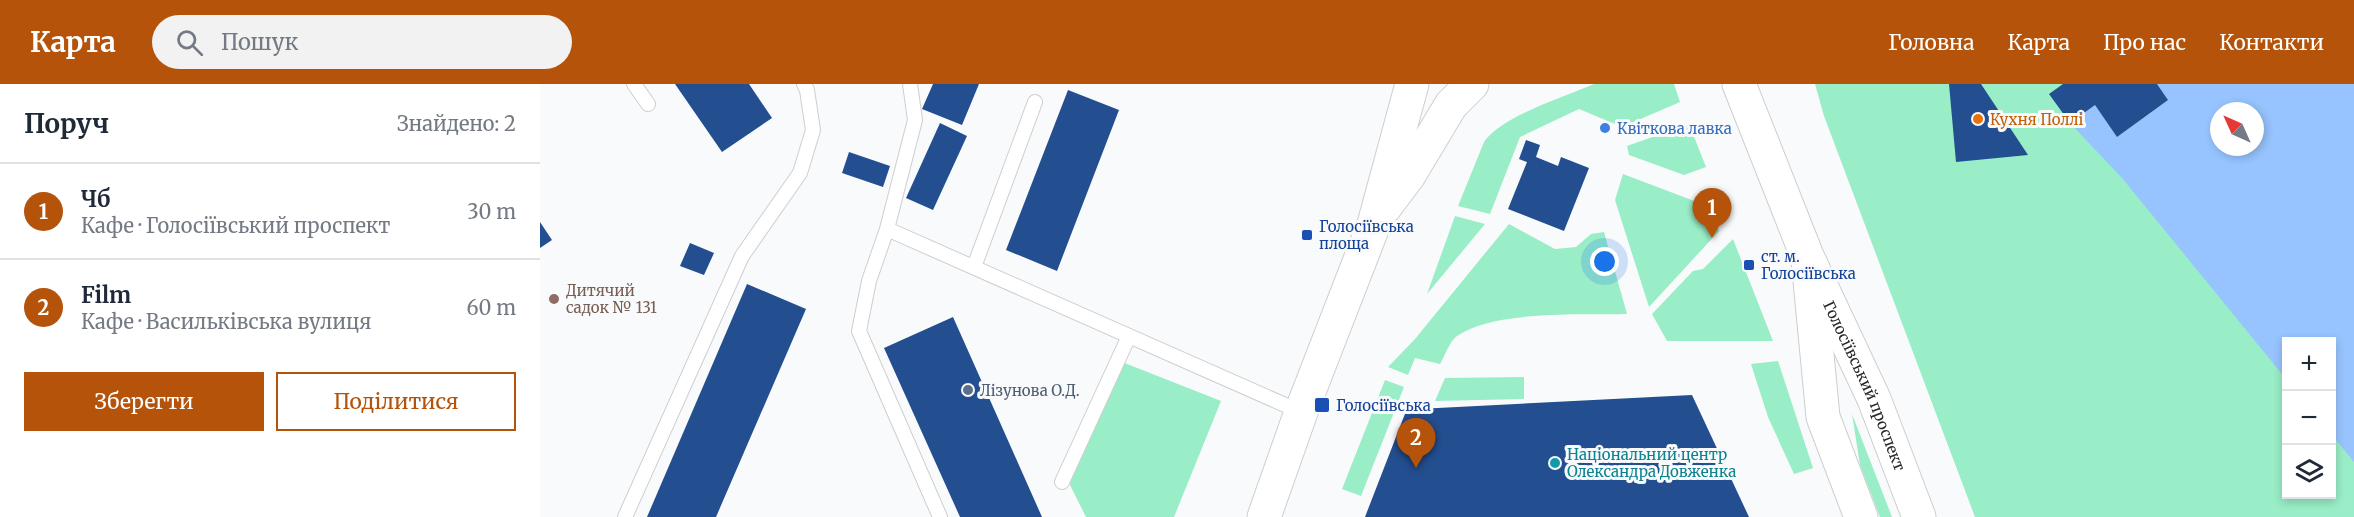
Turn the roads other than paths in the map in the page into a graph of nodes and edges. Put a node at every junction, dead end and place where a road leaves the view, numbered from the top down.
1 (634, 84) edge
2 (804, 84) edge
3 (1412, 84) edge
4 (1472, 84) edge
5 (1739, 84) edge
6 (912, 86) edge
7 (1035, 102) dead end
8 (648, 104) dead end
9 (1374, 224) junction
10 (887, 229) junction
11 (1808, 256) junction
12 (974, 267) junction
13 (1129, 336) junction
14 (1301, 412) junction
15 (1062, 482) dead end
16 (625, 517) edge
17 (940, 517) edge
18 (1264, 517) edge
19 (1861, 517) edge
20 (1919, 517) edge

1 - 8 lane
2 - 16 lane
3 - 9 main road
4 - 9 main road
5 - 11 main road, Голосіївський проспект
6 - 10 lane
7 - 12 lane
9 - 14 main road
10 - 12 lane
10 - 17 lane
11 - 19 main road, Голосіївський проспект
11 - 20 main road, Голосіївський проспект
12 - 13 lane
13 - 14 lane
13 - 15 lane
14 - 18 main road

